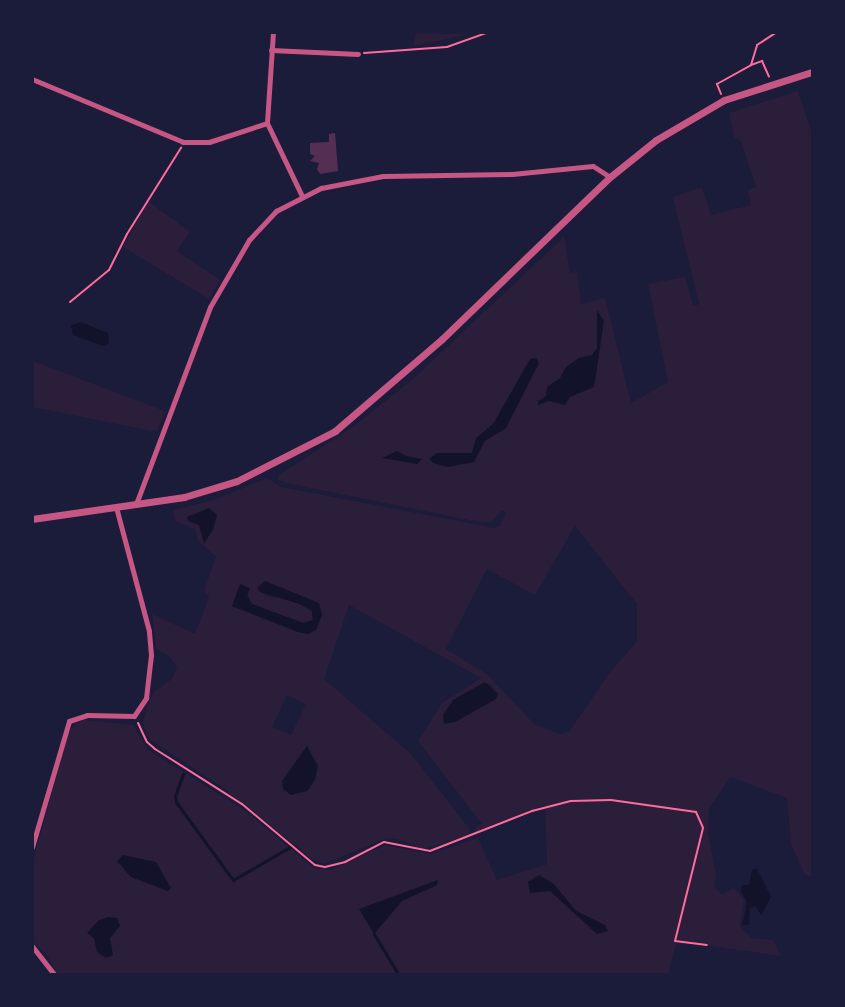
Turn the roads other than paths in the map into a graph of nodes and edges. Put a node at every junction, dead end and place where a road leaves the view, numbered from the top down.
1 (273, 32) edge
2 (271, 50) junction
3 (358, 54) road end
4 (812, 72) edge
5 (32, 79) edge
6 (267, 123) junction
7 (610, 177) junction
8 (302, 196) junction
9 (136, 504) junction
10 (116, 507) junction
11 (32, 520) edge
12 (32, 847) edge
13 (32, 946) edge
14 (54, 974) edge

1 - 2 street
2 - 3 street
2 - 6 street
4 - 7 street
5 - 6 street
6 - 8 street
7 - 8 street
7 - 9 street
8 - 9 street
9 - 10 street
10 - 11 street
10 - 12 street
13 - 14 street

